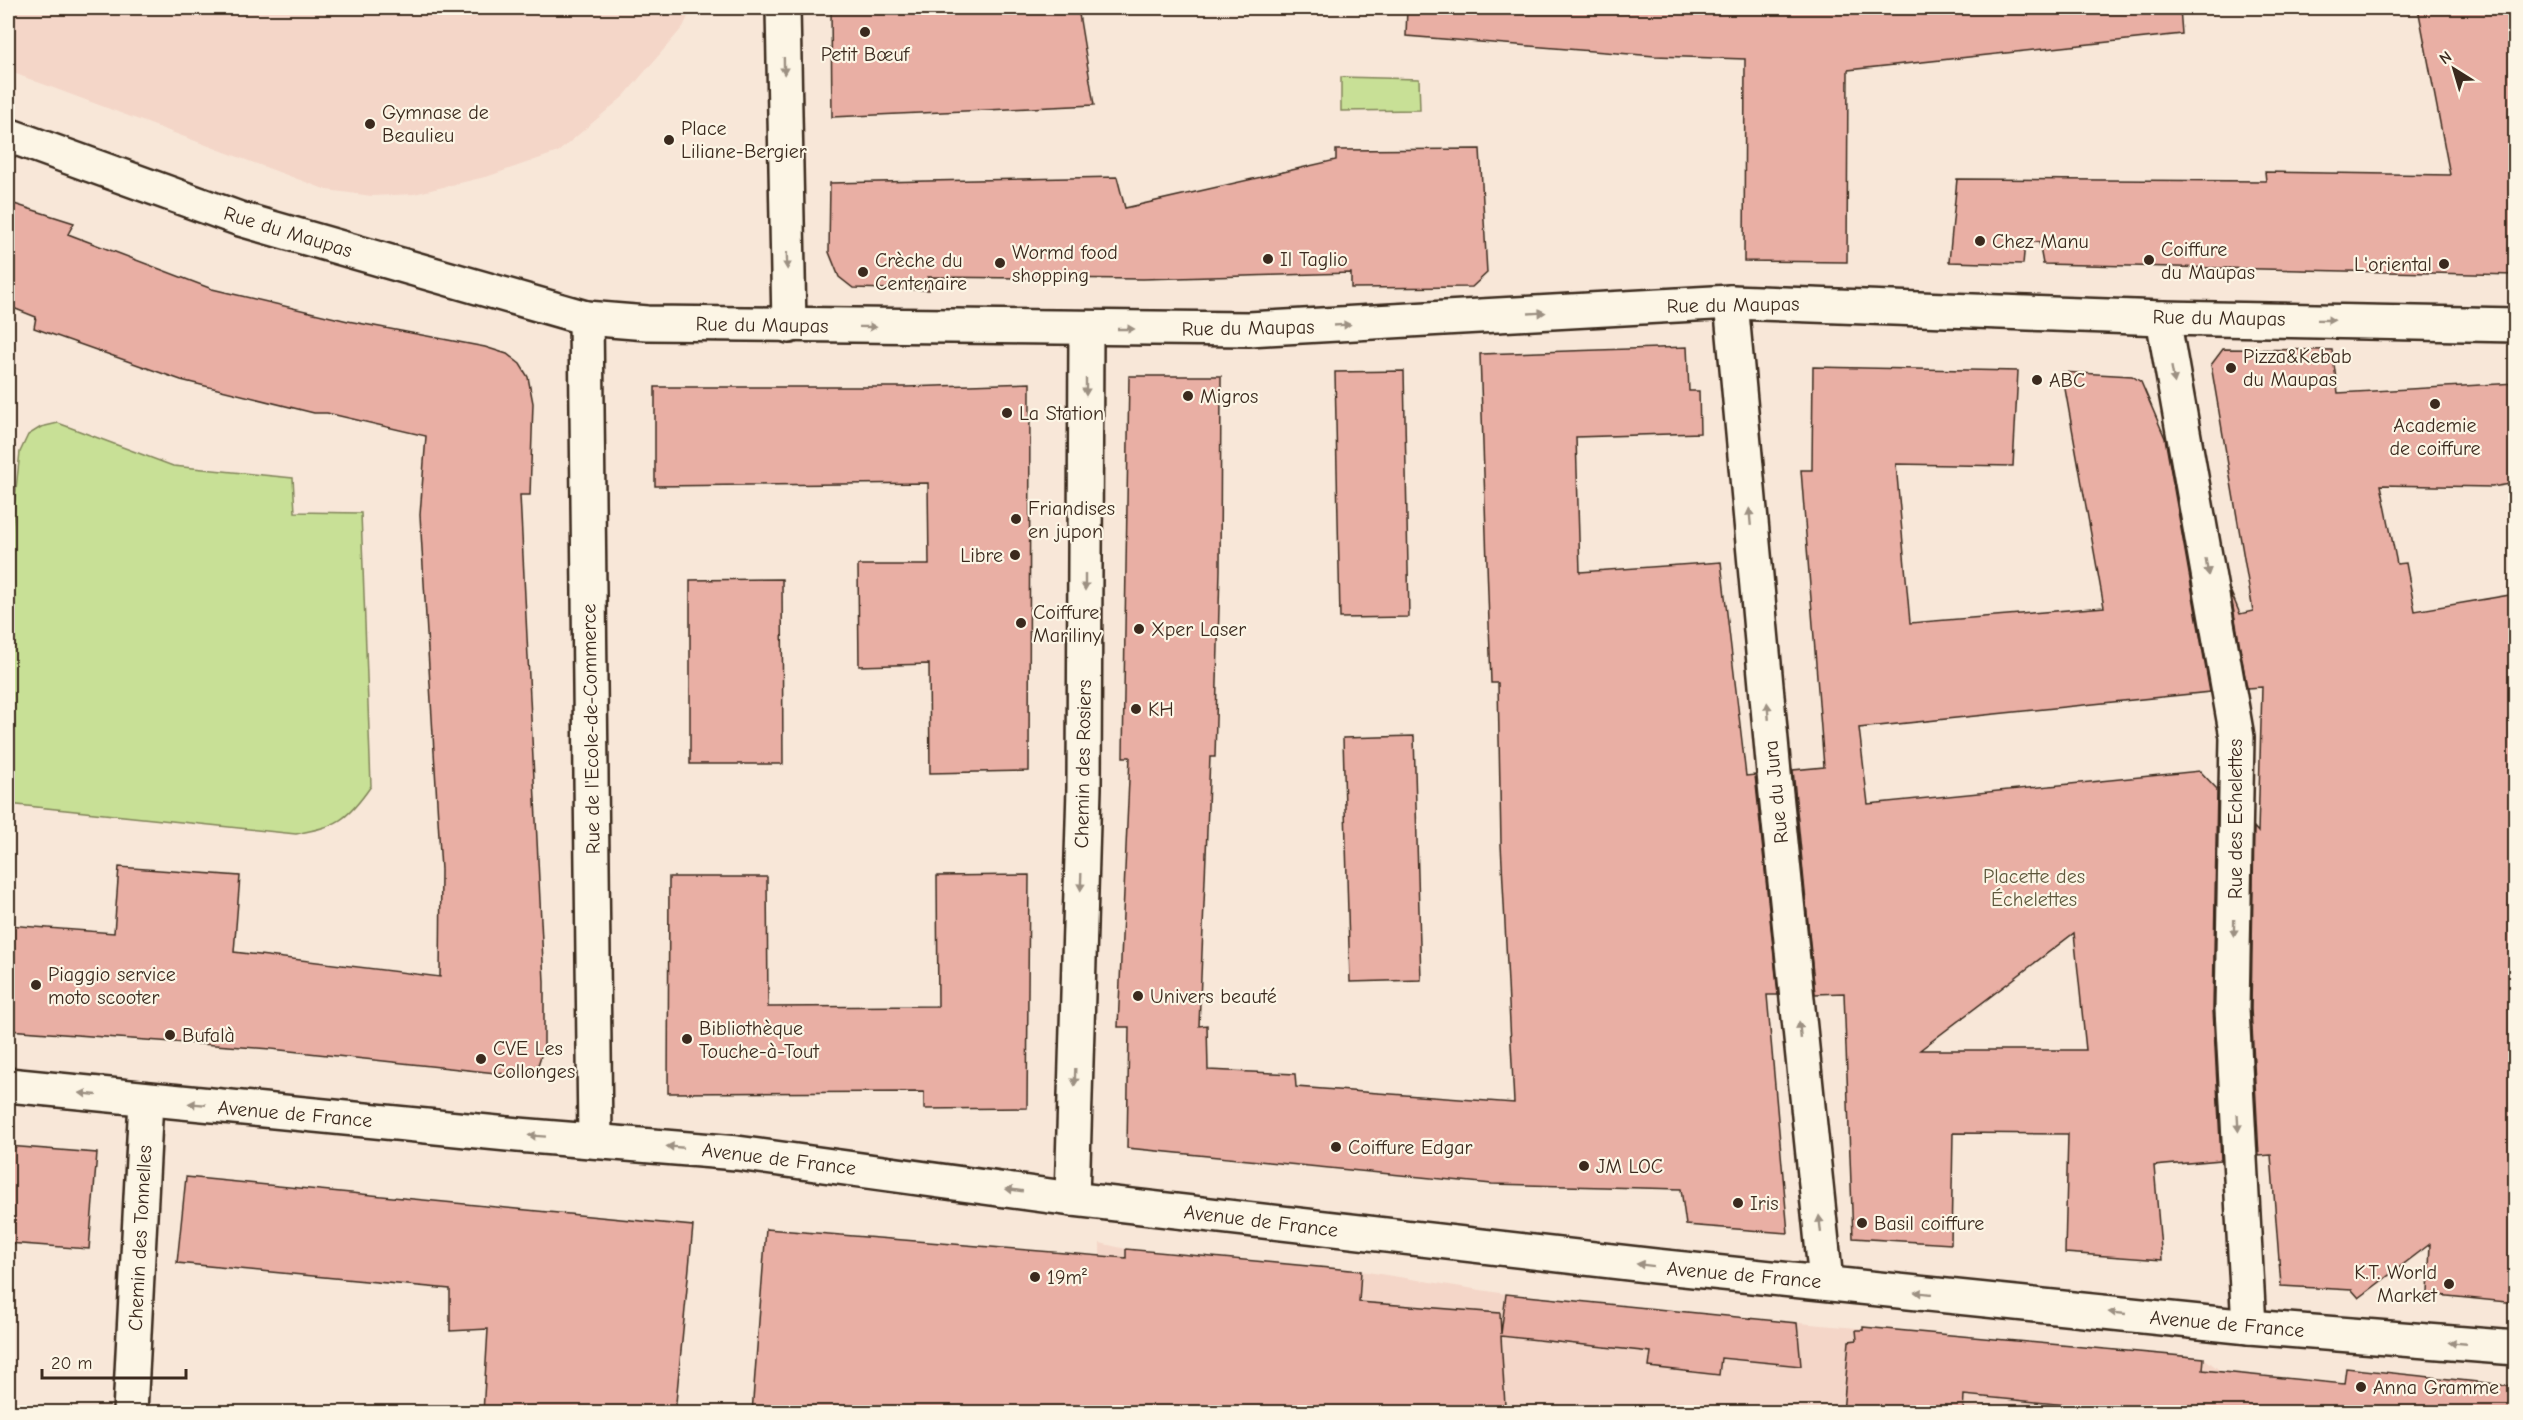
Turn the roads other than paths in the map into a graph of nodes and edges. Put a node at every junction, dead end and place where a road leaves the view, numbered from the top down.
1 (783, 8) edge
2 (8, 135) edge
3 (1731, 302) junction
4 (586, 318) junction
5 (2163, 318) junction
6 (2516, 325) edge
7 (789, 326) junction
8 (1086, 329) junction
9 (8, 1085) edge
10 (146, 1100) junction
11 (595, 1141) junction
12 (1072, 1199) junction
13 (1826, 1282) junction
14 (2249, 1327) junction
15 (2516, 1348) edge
16 (130, 1413) edge

1 -> 7 street
2 - 4 street, Rue du Maupas
3 - 5 street, Rue du Maupas
8 -> 3 street, Rue du Maupas
13 -> 3 street, Rue du Jura
4 - 7 street, Rue du Maupas
4 - 11 street, Rue de l'Ecole-de-Commerce
5 -> 6 street, Rue du Maupas
5 -> 14 street, Rue des Echelettes
7 -> 8 street, Rue du Maupas
8 -> 12 street, Chemin des Rosiers
10 -> 9 street, Avenue de France
11 -> 10 street, Avenue de France
10 - 16 street, Chemin des Tonnelles
12 -> 11 street, Avenue de France
13 -> 12 street, Avenue de France
14 -> 13 street, Avenue de France
15 -> 14 street, Avenue de France

